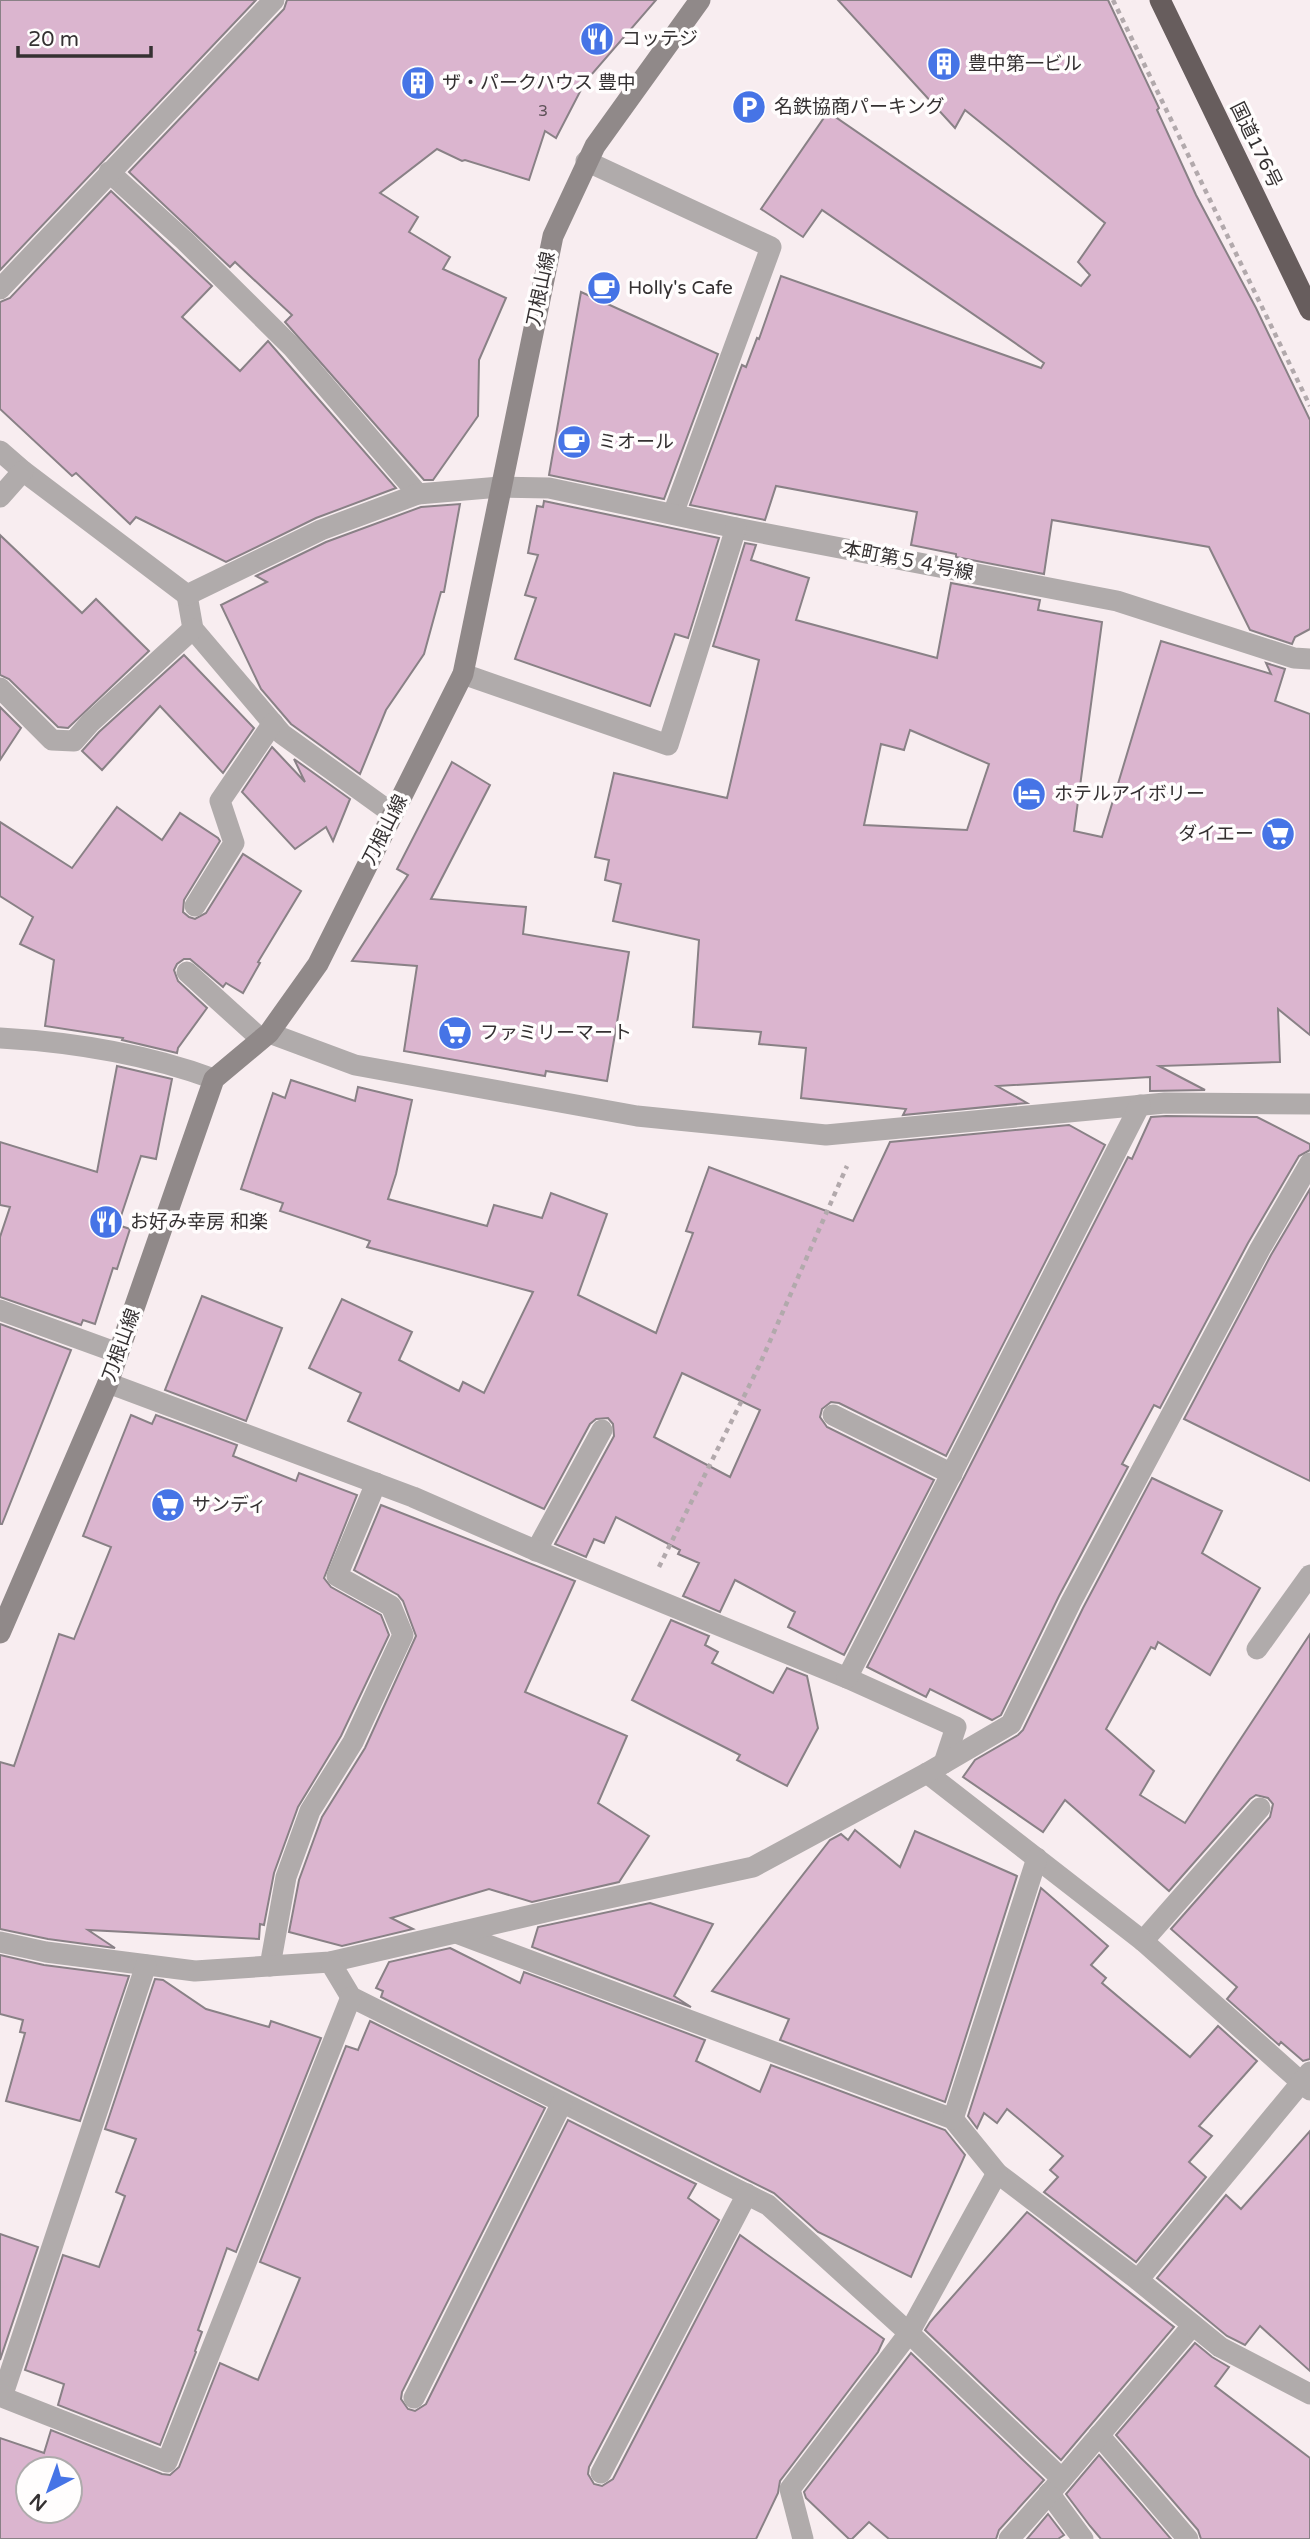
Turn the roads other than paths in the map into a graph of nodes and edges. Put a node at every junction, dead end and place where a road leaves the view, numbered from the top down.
1 (274, 0) edge
2 (700, 0) edge
3 (1160, 0) edge
4 (586, 162) junction
5 (108, 173) junction
6 (0, 289) edge
7 (1310, 310) edge
8 (0, 451) edge
9 (23, 471) junction
10 (500, 487) junction
11 (418, 494) junction
12 (0, 497) edge
13 (673, 514) junction
14 (736, 527) junction
15 (187, 595) junction
16 (194, 629) junction
17 (1310, 659) edge
18 (463, 674) junction
19 (0, 688) edge
20 (273, 723) junction
21 (393, 814) junction
22 (195, 906) dead end
23 (187, 972) dead end
24 (265, 1036) junction
25 (0, 1038) edge
26 (214, 1079) junction
27 (1310, 1104) edge
28 (1140, 1105) junction
29 (1310, 1163) edge
30 (0, 1310) edge
31 (118, 1353) junction
32 (108, 1383) junction
33 (834, 1415) dead end
34 (602, 1430) dead end
35 (952, 1474) junction
36 (376, 1483) junction
37 (536, 1551) junction
38 (1310, 1575) edge
39 (0, 1633) edge
40 (1257, 1649) dead end
41 (847, 1678) junction
42 (936, 1768) junction
43 (1260, 1808) dead end
44 (1037, 1858) junction
45 (456, 1933) junction
46 (1143, 1941) junction
47 (0, 1942) edge
48 (330, 1962) junction
49 (146, 1965) junction
50 (270, 1966) junction
51 (351, 1997) junction
52 (1307, 2082) edge
53 (562, 2103) junction
54 (953, 2119) junction
55 (997, 2173) junction
56 (747, 2194) junction
57 (1138, 2280) junction
58 (1193, 2325) junction
59 (909, 2333) junction
60 (1310, 2394) edge
61 (414, 2399) dead end
62 (1099, 2435) junction
63 (601, 2473) dead end
64 (1055, 2486) junction
65 (803, 2539) edge
66 (1009, 2539) edge
67 (1083, 2539) edge
68 (1188, 2539) edge

1 - 5 street
2 - 4 street, 刀根山線
3 - 7 highway, 国道176号
4 - 10 street, 刀根山線
4 - 13 street
5 - 6 street
5 - 11 street
8 - 9 street
9 - 12 street
9 - 15 street
10 - 11 street, 本町第５４号線
10 - 13 street, 本町第５４号線
10 - 18 street, 刀根山線
11 - 15 street, 本町第５４号線
13 - 14 street, 本町第５４号線
14 - 17 street, 本町第５４号線
14 - 18 street
15 - 16 street
16 - 19 street
16 - 20 street
18 - 21 street, 刀根山線
20 - 21 street
20 - 22 street
21 - 24 street, 刀根山線
23 - 24 street
24 - 26 street, 刀根山線
24 - 28 street
25 - 26 street
26 - 31 street, 刀根山線
27 - 28 street
28 - 35 street
29 - 42 street
30 - 31 street
31 - 32 street, 刀根山線
32 - 36 street
32 - 39 street, 刀根山線
33 - 35 street
34 - 37 street
35 - 41 street
36 - 37 street
36 - 50 street
37 - 41 street
38 - 40 street
41 - 42 street
42 - 44 street
42 - 45 street
43 - 46 street
44 - 46 street
44 - 54 street
45 - 48 street
45 - 54 street
46 - 52 street
47 - 49 street
48 - 50 street
48 - 51 street
49 - 50 street
49 - 51 street
51 - 53 street
52 - 57 street
53 - 56 street
53 - 61 street
54 - 55 street
55 - 57 street
55 - 59 street
56 - 59 street
56 - 63 street
57 - 58 street
58 - 60 street
58 - 62 street
59 - 64 street
59 - 65 street
62 - 64 street
62 - 68 street
64 - 66 street
64 - 67 street

